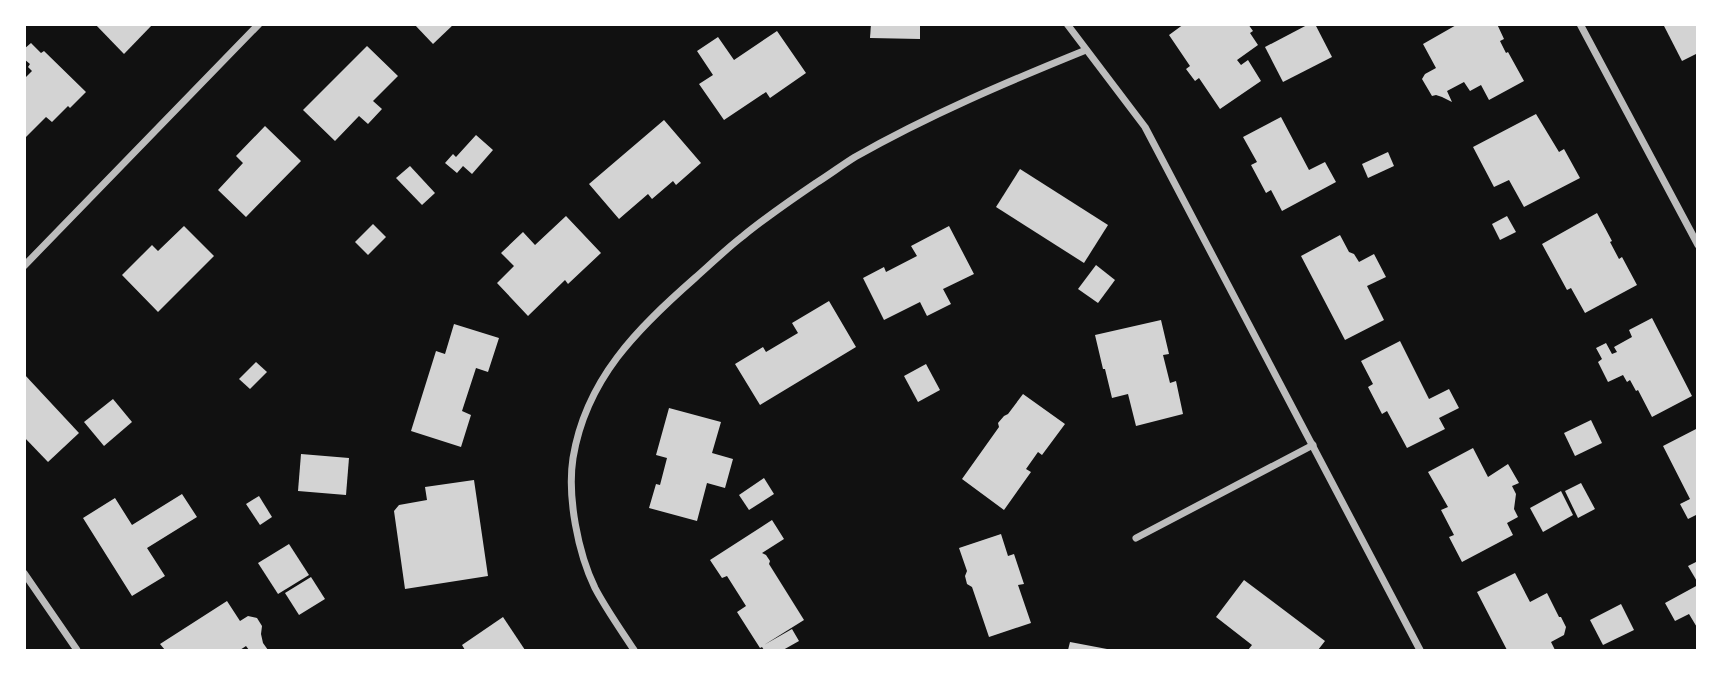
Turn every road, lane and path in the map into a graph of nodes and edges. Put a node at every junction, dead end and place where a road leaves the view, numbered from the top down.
1 (259, 24) edge
2 (1067, 24) edge
3 (1580, 24) edge
4 (1086, 50) junction
5 (1698, 245) edge
6 (24, 266) edge
7 (1313, 445) junction
8 (1136, 538) dead end
9 (24, 573) edge
10 (77, 650) edge
11 (634, 650) edge
12 (1420, 650) edge

1 - 6 street
2 - 4 street
3 - 5 street
4 - 7 street
4 - 11 street
7 - 8 street
7 - 12 street
9 - 10 street

